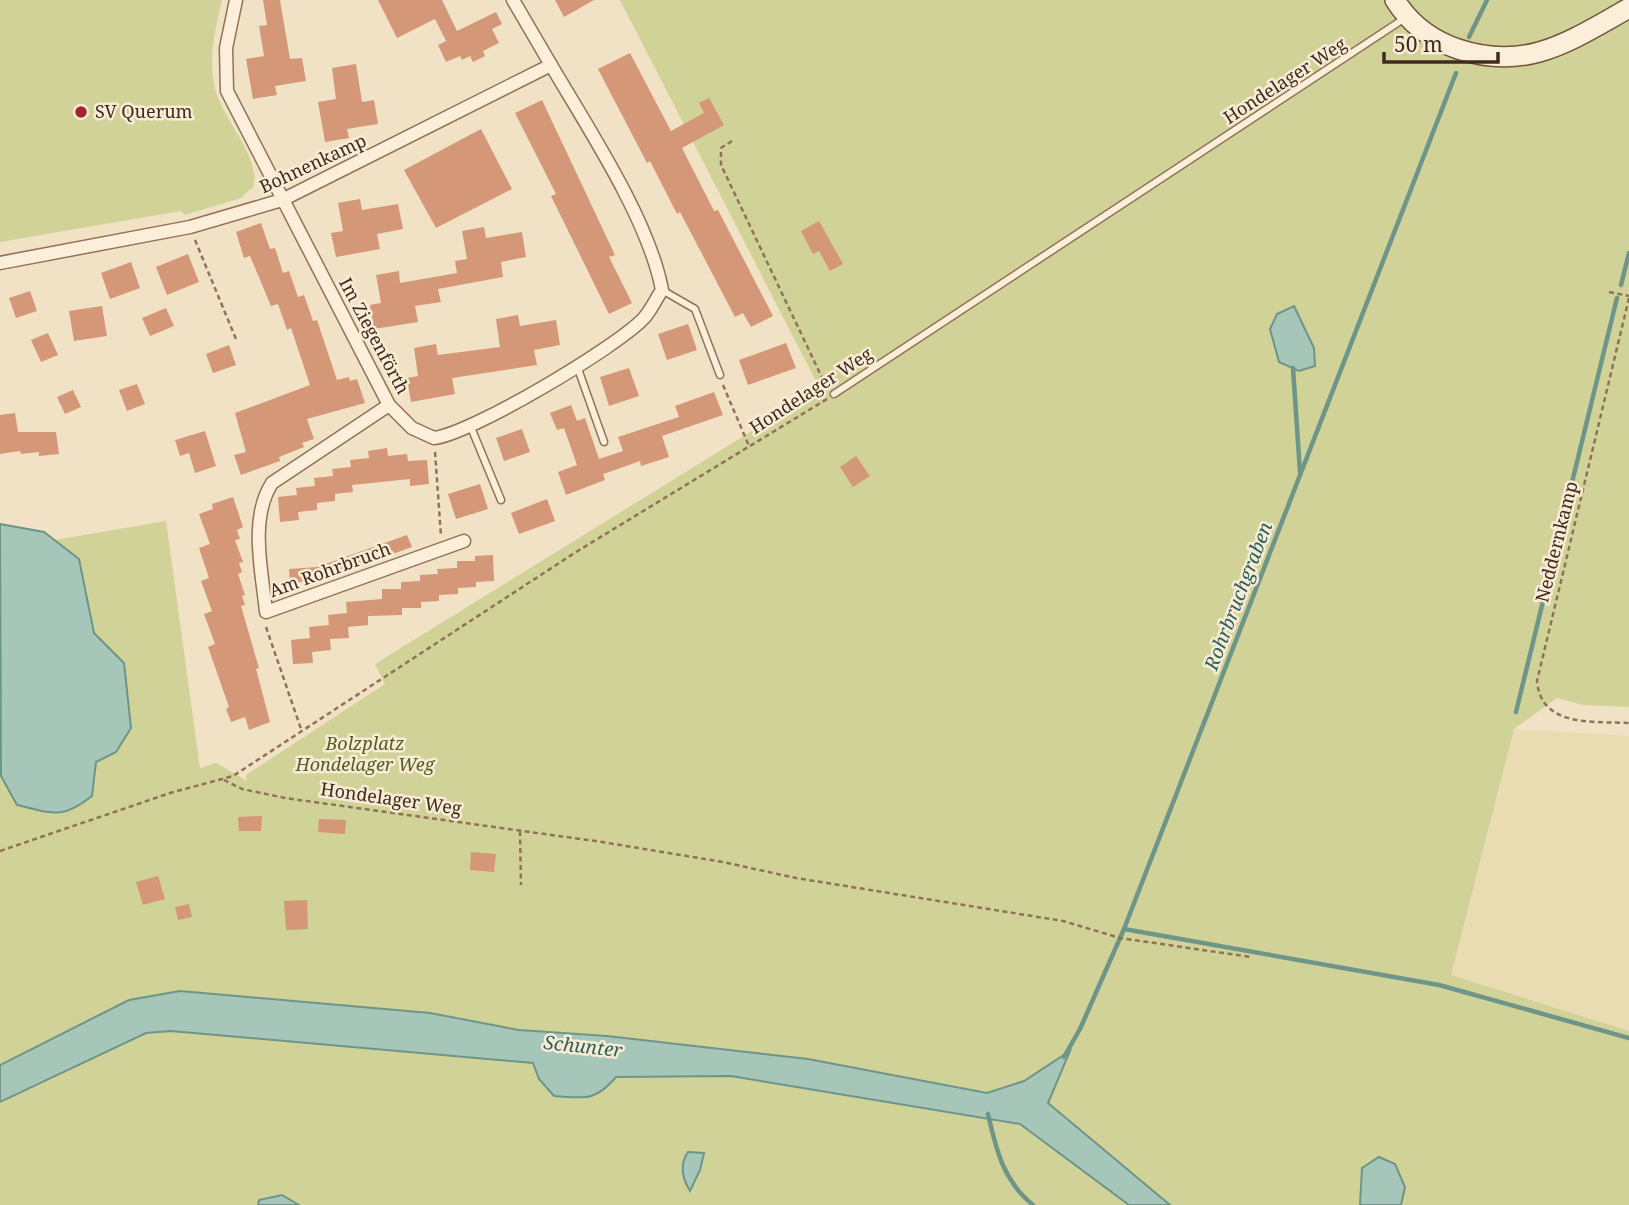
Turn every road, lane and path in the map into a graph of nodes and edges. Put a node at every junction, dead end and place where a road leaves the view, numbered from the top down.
1 (236, 0) edge
2 (513, 0) edge
3 (1395, 0) edge
4 (1629, 8) edge
5 (1407, 17) junction
6 (551, 65) junction
7 (732, 141) dead end
8 (282, 200) junction
9 (190, 227) junction
10 (0, 263) edge
11 (662, 290) junction
12 (1609, 292) dead end
13 (1629, 297) edge
14 (236, 339) dead end
15 (577, 366) junction
16 (720, 375) joint
17 (834, 394) joint
18 (825, 400) junction
19 (389, 405) junction
20 (470, 425) junction
21 (434, 438) junction
22 (604, 442) dead end
23 (749, 447) junction
24 (501, 500) dead end
25 (464, 541) dead end
26 (442, 549) junction
27 (266, 612) junction
28 (1629, 723) edge
29 (301, 729) junction
30 (224, 780) junction
31 (520, 831) junction
32 (0, 851) edge
33 (521, 885) dead end
34 (1251, 957) dead end

1 - 8 street, Im Ziegenförth
2 - 6 street
3 - 5 street
4 - 5 street
5 - 17 lane, Hondelager Weg
6 - 8 street, Bohnenkamp
6 - 11 street
7 - 18 path
8 - 9 street, Bohnenkamp
8 - 19 street, Im Ziegenförth
9 - 10 street, Bohnenkamp
9 - 14 path
11 - 15 street
11 - 16 lane
12 - 13 path
13 - 28 path, Neddernkamp
15 - 20 street
15 - 22 lane
16 - 23 path
17 - 18 path, Hondelager Weg
18 - 23 path, Hondelager Weg
19 - 21 street, Im Ziegenförth
19 - 27 street, Am Rohrbruch
20 - 21 street
20 - 24 lane
21 - 26 path
23 - 29 path, Hondelager Weg
25 - 26 street, Am Rohrbruch
26 - 27 street, Am Rohrbruch
27 - 29 path
29 - 30 path, Hondelager Weg
30 - 31 path, Hondelager Weg
30 - 32 path, Hondelager Weg
31 - 33 path
31 - 34 path, Hondelager Weg

